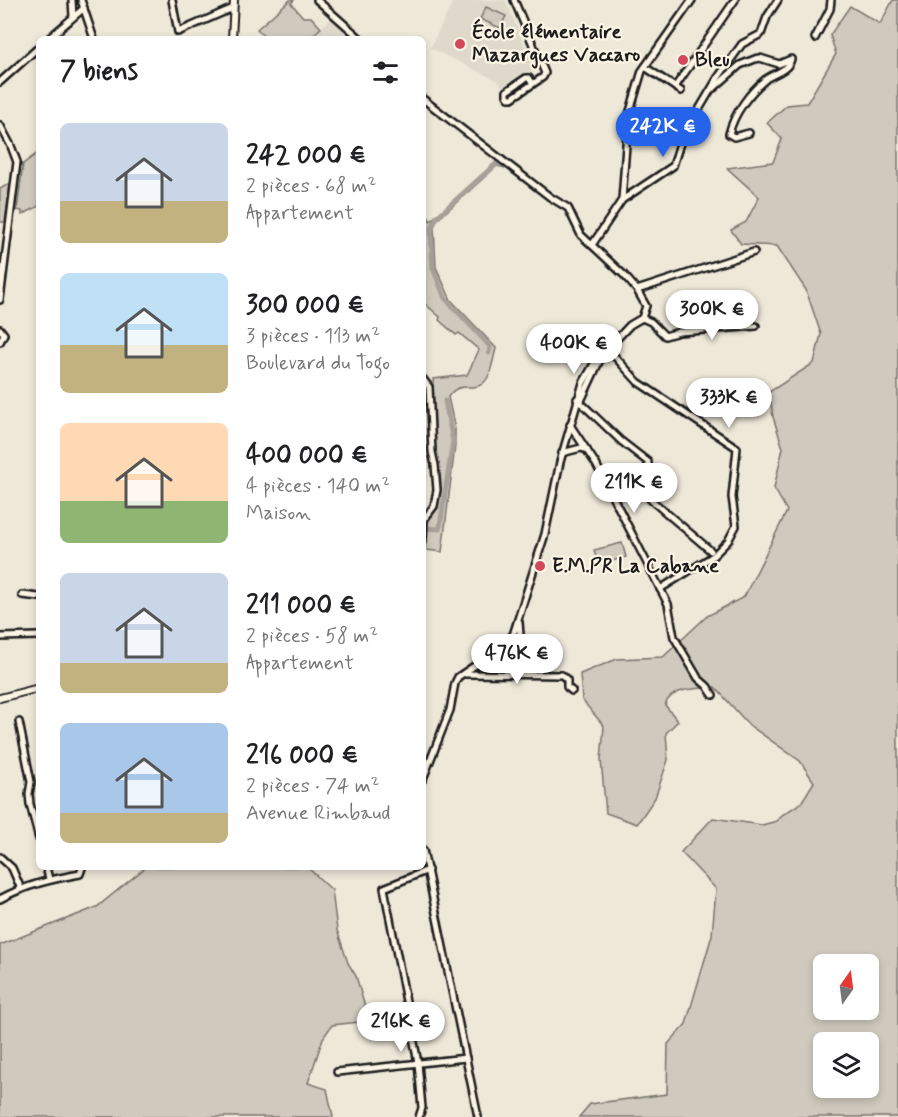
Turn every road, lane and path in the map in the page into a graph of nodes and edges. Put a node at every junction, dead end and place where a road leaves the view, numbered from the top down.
1 (72, 0) edge
2 (81, 0) edge
3 (172, 0) edge
4 (234, 0) edge
5 (317, 0) edge
6 (514, 0) edge
7 (692, 0) edge
8 (735, 0) edge
9 (778, 0) edge
10 (831, 0) edge
11 (84, 8) junction
12 (233, 8) junction
13 (73, 17) junction
14 (51, 36) edge
15 (93, 36) edge
16 (232, 36) edge
17 (358, 36) edge
18 (815, 38) dead end
19 (36, 50) edge
20 (645, 67) junction
21 (0, 82) edge
22 (533, 84) junction
23 (675, 87) junction
24 (681, 91) dead end
25 (709, 91) junction
26 (426, 101) edge
27 (0, 125) edge
28 (749, 133) dead end
29 (622, 200) junction
30 (592, 245) junction
31 (754, 252) dead end
32 (637, 290) junction
33 (0, 300) edge
34 (642, 318) junction
35 (756, 326) dead end
36 (0, 327) edge
37 (0, 342) edge
38 (606, 351) junction
39 (426, 382) edge
40 (579, 400) junction
41 (570, 424) junction
42 (565, 441) junction
43 (582, 448) junction
44 (588, 451) junction
45 (562, 453) junction
46 (426, 517) edge
47 (712, 554) junction
48 (660, 589) junction
49 (22, 595) dead end
50 (36, 597) edge
51 (518, 620) junction
52 (36, 636) edge
53 (0, 637) edge
54 (523, 673) junction
55 (463, 674) junction
56 (36, 689) edge
57 (572, 691) dead end
58 (713, 694) dead end
59 (0, 698) edge
60 (19, 722) dead end
61 (426, 771) edge
62 (36, 827) edge
63 (0, 857) edge
64 (426, 862) edge
65 (47, 870) edge
66 (81, 870) edge
67 (428, 870) junction
68 (50, 879) junction
69 (21, 889) junction
70 (0, 899) edge
71 (466, 1058) junction
72 (418, 1063) junction
73 (338, 1072) dead end
74 (419, 1117) edge
75 (478, 1117) edge

1 - 13 street
2 - 11 street
3 - 12 street
4 - 12 street
5 - 17 street
6 - 22 street
7 - 20 street
8 - 23 street
9 - 25 street
10 - 18 street
11 - 13 street
11 - 15 street
12 - 16 street
13 - 14 street
19 - 21 street
20 - 23 street
20 - 29 street
22 - 22 street
23 - 24 street
25 - 28 street
25 - 29 street
26 - 30 street
27 - 33 street
29 - 30 street
30 - 32 street
31 - 32 street
32 - 34 street
34 - 35 street
34 - 38 street
36 - 37 street
38 - 40 street
38 - 47 street
39 - 46 street
40 - 41 street
40 - 47 street
41 - 42 street
41 - 44 street
42 - 43 street
42 - 45 street
43 - 44 street
43 - 45 street
44 - 48 street
45 - 51 street
47 - 48 street
48 - 58 street
49 - 50 street
51 - 54 street
51 - 55 street
52 - 53 street
54 - 55 street
54 - 57 street
55 - 61 street
56 - 59 street
60 - 62 street
63 - 69 street
64 - 67 street
65 - 68 street
66 - 68 street
67 - 71 street
67 - 72 street
68 - 69 street
69 - 70 street
71 - 72 street
71 - 75 street
72 - 73 street
72 - 74 street

